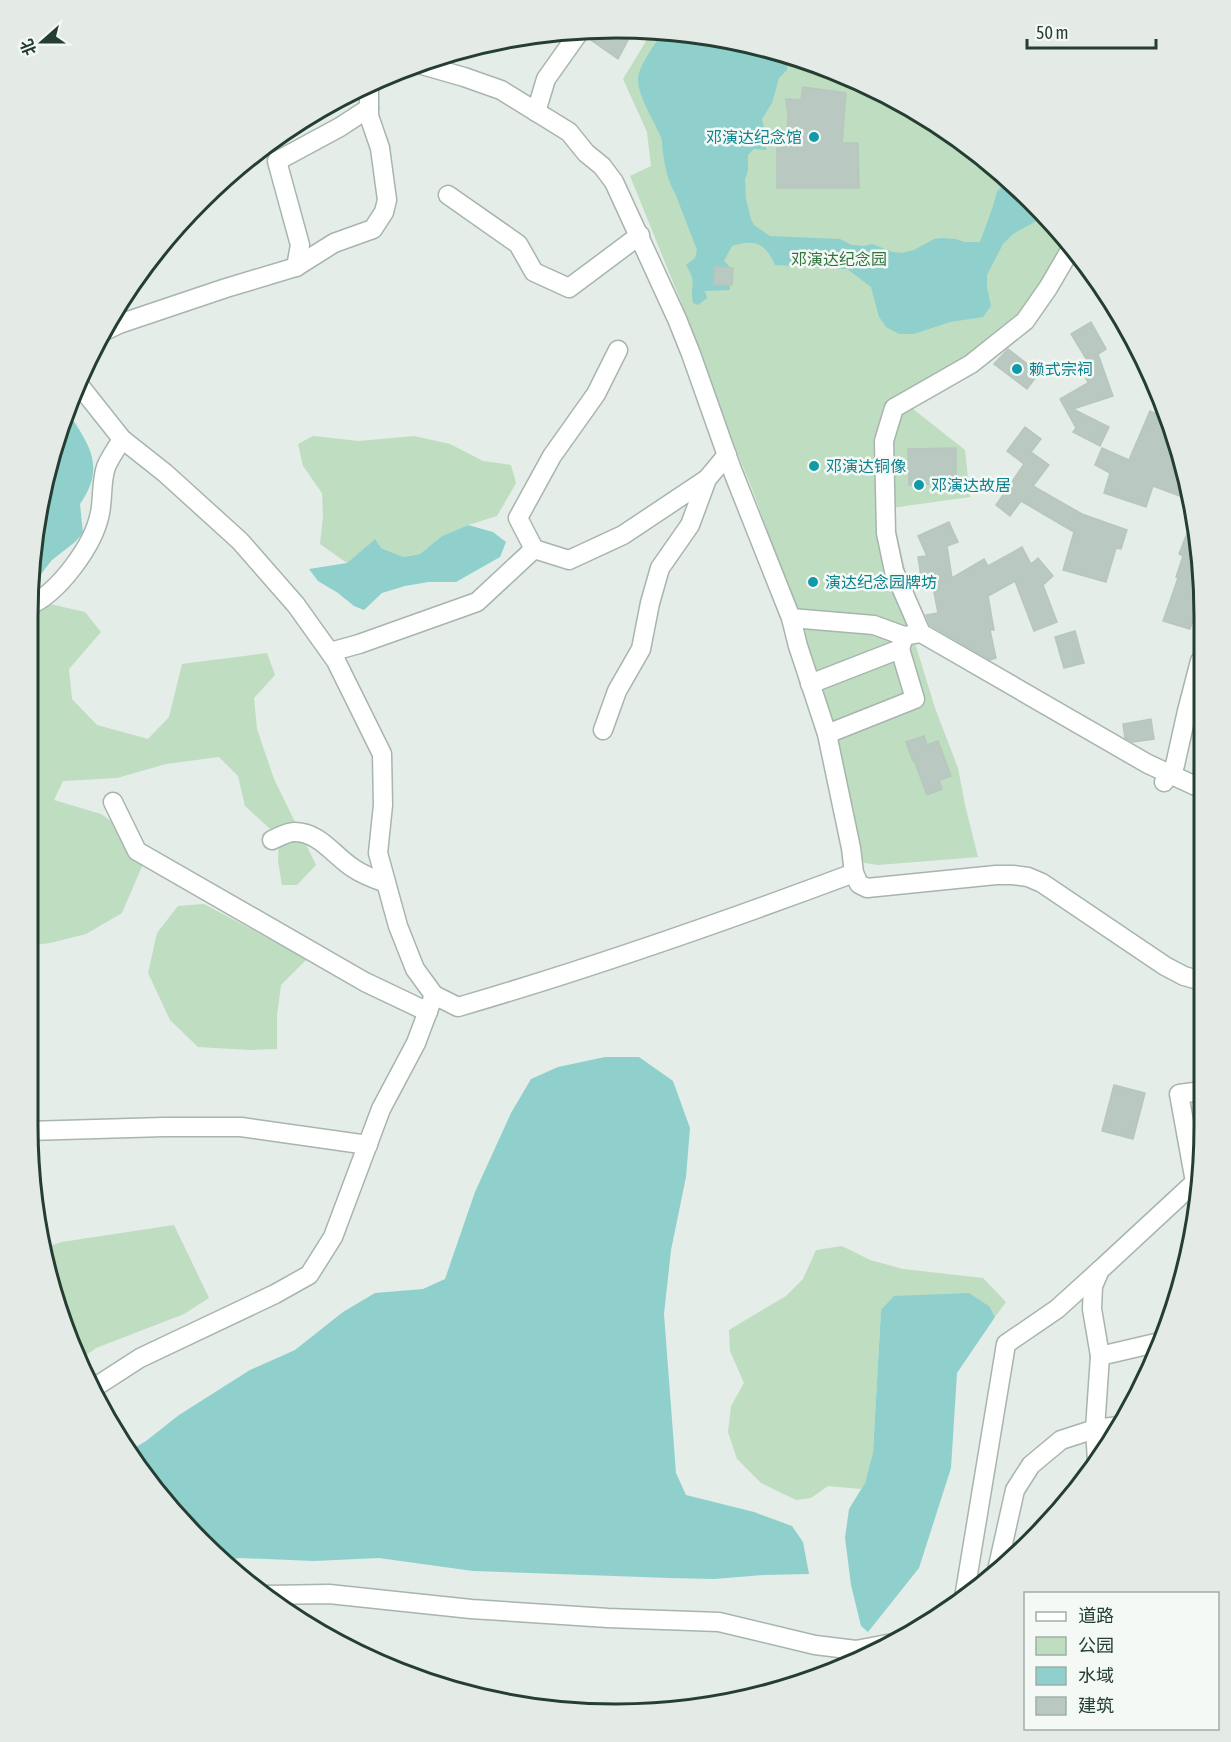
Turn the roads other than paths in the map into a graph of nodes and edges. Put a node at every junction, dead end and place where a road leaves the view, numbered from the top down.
1 (574, 39) edge
2 (432, 67) edge
3 (369, 93) edge
4 (369, 108) junction
5 (536, 112) junction
6 (448, 195) dead end
7 (640, 235) junction
8 (1067, 255) edge
9 (296, 267) junction
10 (115, 326) edge
11 (618, 350) dead end
12 (83, 390) edge
13 (122, 438) junction
14 (727, 455) junction
15 (707, 479) junction
16 (534, 549) junction
17 (38, 599) edge
18 (791, 618) junction
19 (908, 639) junction
20 (330, 652) junction
21 (810, 684) junction
22 (1194, 686) edge
23 (603, 730) dead end
24 (827, 734) junction
25 (1164, 782) dead end
26 (1194, 785) edge
27 (112, 802) dead end
28 (272, 840) dead end
29 (854, 873) junction
30 (386, 883) junction
31 (1194, 979) edge
32 (431, 1004) junction
33 (1194, 1092) edge
34 (38, 1131) edge
35 (368, 1145) junction
36 (1192, 1165) edge
37 (1190, 1186) edge
38 (1100, 1270) junction
39 (1151, 1344) edge
40 (1100, 1356) junction
41 (98, 1385) edge
42 (1109, 1427) edge
43 (1095, 1429) junction
44 (1096, 1448) edge
45 (1000, 1558) edge
46 (966, 1586) edge
47 (277, 1595) edge
48 (863, 1649) edge

1 - 5 street
2 - 5 street
3 - 4 street
4 - 9 street
4 - 9 street
5 - 7 street
6 - 7 street
7 - 14 street
8 - 19 street
9 - 10 street
11 - 16 street
12 - 13 street
13 - 17 street
13 - 20 street
14 - 15 street
14 - 18 street
15 - 16 street
15 - 23 street
16 - 20 street
18 - 19 street
18 - 21 street
19 - 21 street
19 - 24 street
19 - 26 street
20 - 30 street
21 - 24 street
22 - 25 street
24 - 29 street
27 - 32 street
28 - 30 street
29 - 31 street
29 - 32 street
30 - 32 street
32 - 35 street
33 - 36 street
34 - 35 street
35 - 41 street
37 - 38 street
38 - 40 street
38 - 46 street
39 - 40 street
40 - 43 street
42 - 43 street
43 - 44 street
43 - 45 street
47 - 48 street

